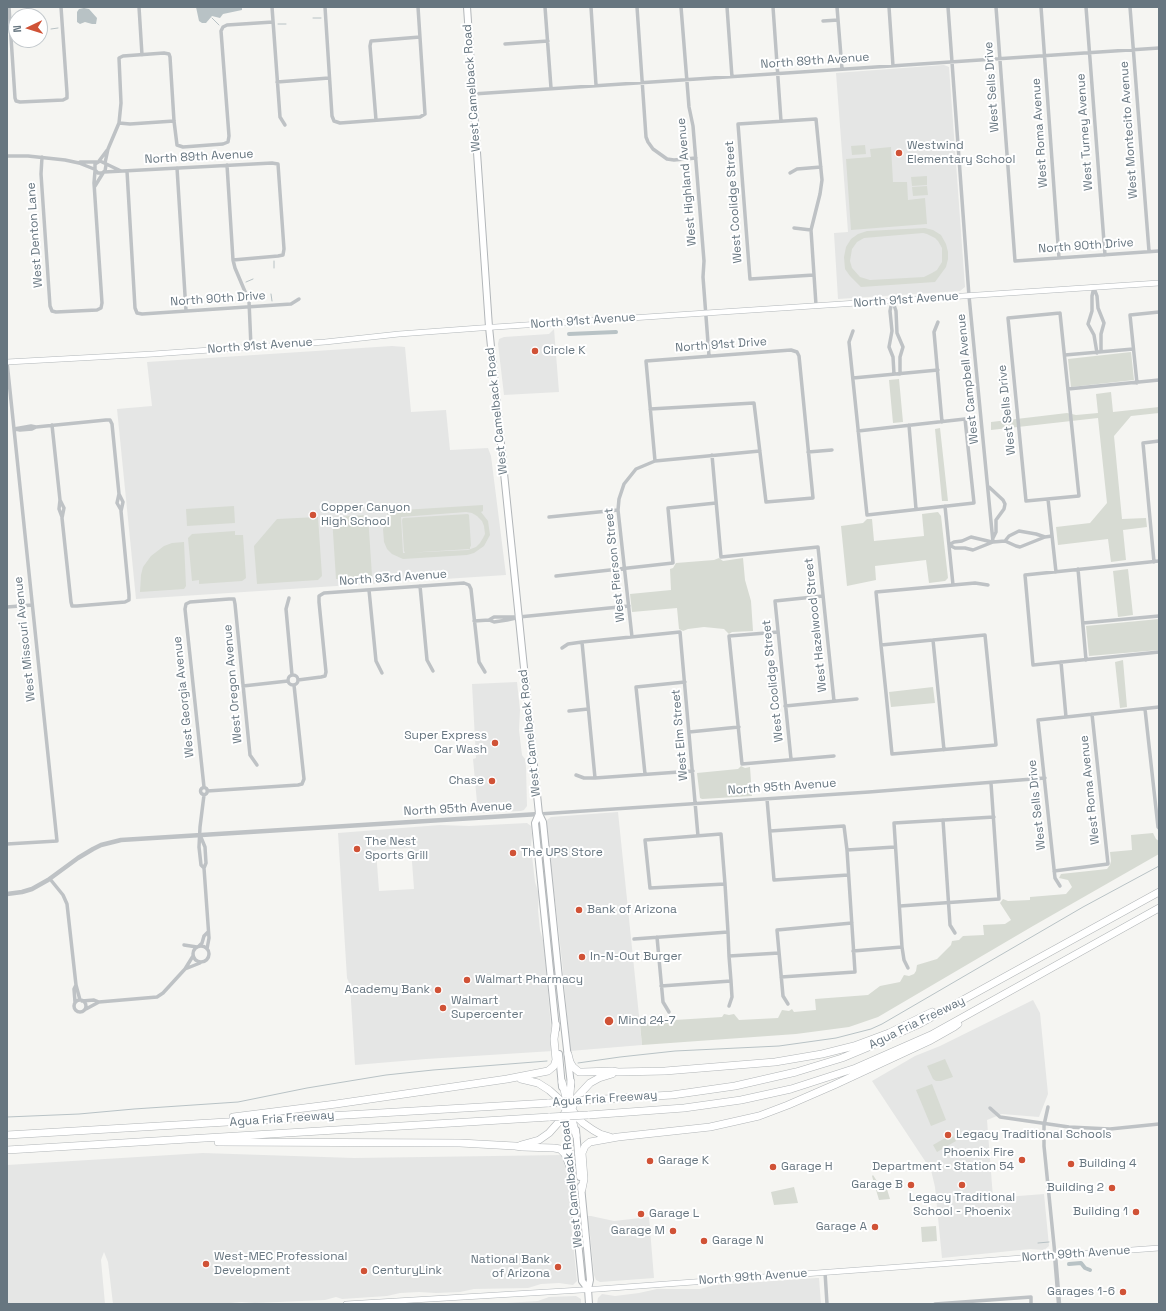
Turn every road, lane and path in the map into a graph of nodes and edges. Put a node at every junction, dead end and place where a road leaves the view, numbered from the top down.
1 (9, 7) edge
2 (62, 7) edge
3 (139, 7) edge
4 (272, 7) edge
5 (324, 7) edge
6 (418, 7) edge
7 (467, 7) edge
8 (545, 7) edge
9 (591, 7) edge
10 (637, 7) edge
11 (681, 7) edge
12 (727, 7) edge
13 (773, 7) edge
14 (837, 7) edge
15 (889, 7) edge
16 (948, 7) edge
17 (996, 7) edge
18 (1041, 7) edge
19 (1086, 7) edge
20 (1130, 7) edge
21 (838, 20) junction
22 (823, 21) dead end
23 (273, 22) junction
24 (420, 37) junction
25 (548, 41) junction
26 (505, 44) dead end
27 (1159, 48) edge
28 (1133, 49) junction
29 (1089, 52) junction
30 (142, 55) junction
31 (1045, 55) junction
32 (1000, 58) junction
33 (952, 61) junction
34 (893, 66) junction
35 (842, 69) junction
36 (778, 74) junction
37 (732, 77) junction
38 (329, 78) junction
39 (686, 80) junction
40 (277, 82) junction
41 (642, 82) junction
42 (596, 86) junction
43 (551, 88) junction
44 (473, 94) junction
45 (376, 120) junction
46 (174, 121) junction
47 (781, 121) junction
48 (119, 123) junction
49 (285, 125) dead end
50 (108, 149) junction
51 (7, 156) edge
52 (42, 157) junction
53 (696, 158) junction
54 (98, 161) junction
55 (79, 163) junction
56 (106, 164) junction
57 (227, 165) junction
58 (821, 167) junction
59 (177, 168) junction
60 (95, 170) junction
61 (124, 171) junction
62 (104, 173) junction
63 (790, 173) dead end
64 (95, 186) junction
65 (794, 228) dead end
66 (811, 230) junction
67 (1149, 251) junction
68 (1159, 251) edge
69 (1105, 254) junction
70 (1059, 258) junction
71 (234, 260) junction
72 (1015, 261) joint
73 (814, 275) junction
74 (1159, 282) edge
75 (1094, 287) junction
76 (969, 296) junction
77 (299, 299) dead end
78 (892, 301) junction
79 (816, 305) junction
80 (249, 307) junction
81 (186, 311) junction
82 (1159, 312) edge
83 (706, 313) junction
84 (938, 322) dead end
85 (489, 327) junction
86 (1102, 330) junction
87 (853, 331) dead end
88 (1092, 332) junction
89 (251, 347) junction
90 (1133, 349) junction
91 (1099, 352) junction
92 (1065, 355) junction
93 (709, 356) junction
94 (893, 357) junction
95 (900, 357) junction
96 (7, 362) edge
97 (938, 370) junction
98 (894, 374) junction
99 (900, 374) junction
100 (853, 378) junction
101 (1159, 380) edge
102 (1137, 383) junction
103 (1068, 389) junction
104 (650, 409) junction
105 (942, 422) junction
106 (52, 425) junction
107 (908, 425) junction
108 (14, 429) junction
109 (858, 430) junction
110 (1159, 441) edge
111 (832, 450) dead end
112 (760, 451) junction
113 (808, 452) junction
114 (712, 455) junction
115 (655, 461) junction
116 (988, 487) junction
117 (1048, 499) junction
118 (716, 503) junction
119 (945, 506) junction
120 (916, 509) junction
121 (618, 510) junction
122 (990, 510) junction
123 (1001, 513) junction
124 (550, 517) dead end
125 (1052, 536) junction
126 (1045, 537) junction
127 (993, 540) junction
128 (1005, 541) junction
129 (949, 545) junction
130 (1159, 561) edge
131 (1154, 562) junction
132 (625, 569) junction
133 (1078, 569) junction
134 (1056, 572) junction
135 (556, 576) dead end
136 (953, 585) junction
137 (988, 585) dead end
138 (420, 586) junction
139 (369, 590) junction
140 (823, 596) junction
141 (290, 598) dead end
142 (234, 600) joint
143 (32, 605) junction
144 (629, 606) junction
145 (7, 607) edge
146 (1159, 616) edge
147 (519, 617) junction
148 (474, 621) junction
149 (1083, 623) junction
150 (778, 632) junction
151 (632, 637) junction
152 (933, 640) junction
153 (582, 642) junction
154 (881, 645) junction
155 (562, 648) dead end
156 (1159, 652) edge
157 (1086, 660) junction
158 (1061, 662) junction
159 (434, 671) dead end
160 (485, 672) dead end
161 (382, 673) dead end
162 (292, 675) junction
163 (298, 680) junction
164 (288, 681) junction
165 (685, 682) junction
166 (294, 685) junction
167 (243, 686) junction
168 (856, 699) dead end
169 (834, 701) junction
170 (785, 706) junction
171 (1159, 707) edge
172 (588, 709) junction
173 (1146, 709) junction
174 (569, 711) dead end
175 (1092, 714) junction
176 (1066, 717) junction
177 (739, 727) junction
178 (689, 732) junction
179 (944, 750) junction
180 (834, 756) dead end
181 (791, 759) junction
182 (257, 764) dead end
183 (693, 771) junction
184 (645, 774) junction
185 (576, 775) dead end
186 (595, 778) junction
187 (1045, 778) junction
188 (991, 783) junction
189 (204, 787) junction
190 (207, 791) junction
191 (204, 795) junction
192 (767, 799) junction
193 (696, 803) junction
194 (538, 814) junction
195 (994, 817) junction
196 (942, 820) junction
197 (1159, 828) edge
198 (770, 831) junction
199 (200, 835) junction
200 (698, 836) junction
201 (7, 844) edge
202 (896, 847) junction
203 (846, 850) junction
204 (1054, 871) junction
205 (848, 875) junction
206 (50, 879) junction
207 (725, 884) junction
208 (1060, 886) dead end
209 (1159, 887) edge
210 (1159, 892) edge
211 (7, 894) edge
212 (551, 897) junction
213 (948, 902) junction
214 (900, 906) junction
215 (1159, 908) edge
216 (1159, 914) edge
217 (1103, 922) junction
218 (852, 923) junction
219 (208, 932) junction
220 (728, 932) junction
221 (955, 933) dead end
222 (546, 936) junction
223 (657, 937) junction
224 (1108, 937) junction
225 (634, 939) dead end
226 (198, 947) junction
227 (902, 947) junction
228 (207, 949) junction
229 (854, 951) junction
230 (779, 953) junction
231 (193, 955) junction
232 (729, 956) junction
233 (202, 962) junction
234 (908, 968) dead end
235 (185, 969) junction
236 (781, 977) junction
237 (731, 981) junction
238 (76, 985) junction
239 (661, 986) junction
240 (561, 995) junction
241 (81, 1000) junction
242 (964, 1000) junction
243 (75, 1002) junction
244 (99, 1002) junction
245 (788, 1004) dead end
246 (729, 1006) dead end
247 (86, 1009) junction
248 (669, 1012) dead end
249 (968, 1014) junction
250 (556, 1025) junction
251 (568, 1054) junction
252 (618, 1072) junction
253 (507, 1079) junction
254 (562, 1082) joint
255 (571, 1082) joint
256 (1048, 1107) dead end
257 (990, 1108) dead end
258 (569, 1109) junction
259 (1044, 1123) junction
260 (1159, 1124) edge
261 (177, 1125) junction
262 (7, 1135) edge
263 (567, 1135) joint
264 (576, 1135) joint
265 (618, 1137) junction
266 (178, 1140) junction
267 (514, 1146) junction
268 (7, 1150) edge
269 (570, 1167) junction
270 (582, 1189) junction
271 (1159, 1248) edge
272 (1055, 1255) junction
273 (824, 1272) junction
274 (588, 1289) junction
275 (994, 1302) edge
276 (346, 1304) edge
277 (589, 1304) edge
278 (827, 1304) edge
279 (935, 1304) edge
280 (949, 1304) edge
281 (1031, 1304) edge
282 (1059, 1304) edge

1 - 2 street
3 - 30 street
4 - 23 street
5 - 38 street
6 - 24 street
7 - 44 main road, West Camelback Road
8 - 25 street
9 - 42 street
10 - 41 street
11 - 39 street, West Highland Avenue
12 - 37 street
13 - 36 street
14 - 21 street
15 - 34 street
16 - 33 street, West Campbell Avenue
17 - 32 street, West Sells Drive
18 - 31 street, West Roma Avenue
19 - 29 street, West Turney Avenue
20 - 28 street, West Montecito Avenue
21 - 22 street
21 - 35 street
23 - 40 street
23 - 46 street
24 - 45 street
24 - 45 street
25 - 26 street
25 - 43 street
27 - 28 street, North 89th Avenue
28 - 29 street, North 89th Avenue
28 - 67 street, West Montecito Avenue
29 - 31 street, North 89th Avenue
29 - 69 street, West Turney Avenue
30 - 46 street
30 - 48 street
31 - 32 street, North 89th Avenue
31 - 70 street, West Roma Avenue
32 - 33 street, North 89th Avenue
32 - 72 street, West Sells Drive
33 - 34 street, North 89th Avenue
33 - 76 street, West Campbell Avenue
34 - 35 street, North 89th Avenue
35 - 36 street, North 89th Avenue
36 - 37 street, North 89th Avenue
36 - 47 street
37 - 39 street, North 89th Avenue
38 - 40 street
38 - 45 street
39 - 41 street, North 89th Avenue
39 - 53 street, West Highland Avenue
40 - 49 street
41 - 42 street, North 89th Avenue
41 - 53 street
42 - 43 street, North 89th Avenue
43 - 44 street, North 89th Avenue
44 - 85 main road, West Camelback Road
46 - 48 street
47 - 58 street
47 - 73 street, West Coolidge Street
48 - 50 street
50 - 54 street
50 - 56 street
51 - 52 street
52 - 55 street
52 - 64 street, West Denton Lane
53 - 83 street, West Highland Avenue
54 - 55 street
54 - 56 street
54 - 60 street
55 - 60 street
56 - 61 street, North 89th Avenue
56 - 62 street
57 - 59 street, North 89th Avenue
57 - 71 street
57 - 71 street, North 89th Avenue
58 - 63 street
58 - 66 street
59 - 61 street, North 89th Avenue
59 - 81 street
60 - 62 street
60 - 64 street
61 - 62 street, North 89th Avenue
61 - 81 street, North 90th Drive
62 - 64 street
65 - 66 street
66 - 73 street
67 - 68 street, North 90th Drive
67 - 69 street, North 90th Drive
69 - 70 street, North 90th Drive
70 - 72 street, North 90th Drive
71 - 80 street
73 - 79 street
74 - 75 main road, North 91st Avenue
75 - 76 main road, North 91st Avenue
75 - 86 street
75 - 88 street
76 - 78 main road, North 91st Avenue
76 - 116 street, West Campbell Avenue
77 - 80 street, North 90th Drive
78 - 79 main road, North 91st Avenue
78 - 94 street
78 - 95 street
79 - 83 main road, North 91st Avenue
80 - 81 street, North 90th Drive
80 - 89 street
82 - 90 street
83 - 85 main road, North 91st Avenue
83 - 93 street, West Highland Avenue
84 - 97 street
85 - 89 main road, North 91st Avenue
85 - 147 main road, West Camelback Road
86 - 88 street
86 - 91 street
87 - 100 street
88 - 91 street
89 - 96 main road, North 91st Avenue
90 - 91 street
90 - 102 street
91 - 92 street
92 - 103 street
92 - 117 street, West Sells Drive
93 - 104 street, North 91st Drive
93 - 113 street, North 91st Drive
94 - 95 street
94 - 98 street
95 - 99 street
96 - 108 street, West Missouri Avenue
97 - 99 street
97 - 105 street
98 - 99 street
98 - 100 street
100 - 109 street
101 - 102 street
102 - 103 street
103 - 117 street
104 - 112 street
104 - 115 street
105 - 107 street
105 - 119 street
106 - 106 street
106 - 108 street
107 - 109 street
107 - 120 street
108 - 143 street, West Missouri Avenue
109 - 120 street
110 - 131 street
111 - 113 street
112 - 113 street
112 - 114 street, West Pierson Street
114 - 115 street, West Pierson Street
114 - 118 street
115 - 121 street, West Pierson Street
116 - 122 street, West Campbell Avenue
116 - 123 street
117 - 125 street
118 - 132 street
118 - 140 street, West Hazelwood Street
119 - 120 street
119 - 129 street
121 - 124 street
121 - 132 street, West Pierson Street
122 - 123 street
122 - 127 street, West Campbell Avenue
123 - 127 street
125 - 126 street
125 - 134 street
126 - 128 street
126 - 128 street
127 - 128 street
127 - 129 street
127 - 129 street
129 - 136 street
130 - 131 street
131 - 133 street
132 - 135 street
132 - 144 street, West Pierson Street
133 - 134 street
133 - 149 street
134 - 158 street
136 - 137 street
136 - 154 street
138 - 139 street, North 93rd Avenue
138 - 148 street, North 93rd Avenue
138 - 159 street
139 - 161 street
139 - 163 street, North 93rd Avenue
140 - 150 street, West Coolidge Street
140 - 169 street, West Hazelwood Street
141 - 162 street
142 - 167 street, West Oregon Avenue
142 - 189 street, West Georgia Avenue
143 - 145 street
143 - 201 street, West Missouri Avenue
144 - 147 street
144 - 151 street, West Pierson Street
146 - 149 street
147 - 148 street
147 - 194 main road, West Camelback Road
148 - 160 street
149 - 157 street
150 - 170 street, West Coolidge Street
150 - 177 street
151 - 153 street
151 - 165 street, West Elm Street
152 - 154 street
152 - 179 street
152 - 179 street
153 - 155 street
153 - 172 street
154 - 179 street
156 - 157 street
157 - 158 street
158 - 176 street
162 - 163 street
162 - 164 street
163 - 166 street
164 - 166 street
164 - 167 street
165 - 178 street, West Elm Street
165 - 184 street
166 - 190 street
167 - 182 street, West Oregon Avenue
168 - 169 street
169 - 170 street
170 - 181 street, West Coolidge Street
171 - 173 street
172 - 174 street
172 - 186 street
173 - 175 street
173 - 197 street
175 - 176 street
175 - 204 street, West Roma Avenue
176 - 187 street, West Sells Drive
177 - 178 street
177 - 181 street
178 - 183 street, West Elm Street
180 - 181 street
183 - 184 street
183 - 193 street, West Elm Street
184 - 186 street
185 - 186 street
187 - 188 street, North 95th Avenue
187 - 204 street, West Sells Drive
188 - 192 street, North 95th Avenue
188 - 195 street
189 - 190 street
189 - 191 street
190 - 191 street
191 - 199 street
192 - 193 street, North 95th Avenue
192 - 198 street
193 - 194 street, North 95th Avenue
193 - 200 street, West Elm Street
194 - 199 street, North 95th Avenue
194 - 212 main road, West Camelback Road
194 - 222 main road, West Camelback Road
195 - 196 street
195 - 213 street
196 - 202 street
196 - 213 street
198 - 203 street
198 - 205 street
199 - 206 street, North 95th Avenue
199 - 219 street
200 - 207 street
200 - 207 street
202 - 203 street
202 - 214 street
203 - 205 street
204 - 208 street, West Sells Drive
205 - 218 street
206 - 211 street, North 95th Avenue
206 - 238 street
207 - 220 street
209 - 217 highway
210 - 217 highway, Agua Fria Freeway
212 - 222 main road
212 - 240 main road, West Camelback Road
213 - 214 street
213 - 221 street
214 - 227 street
215 - 224 highway, Agua Fria Freeway
216 - 224 highway
217 - 242 highway, Agua Fria Freeway
218 - 229 street
218 - 230 street
219 - 226 street
219 - 228 street
220 - 223 street
220 - 232 street
222 - 240 main road
222 - 250 main road, West Camelback Road
223 - 225 street
223 - 239 street
224 - 249 highway, Agua Fria Freeway
226 - 228 street
226 - 231 street
226 - 231 street
227 - 229 street
227 - 234 street
228 - 233 street
229 - 236 street
230 - 232 street
230 - 236 street
231 - 233 street
231 - 235 street
232 - 237 street
233 - 235 street
235 - 244 street
236 - 245 street
237 - 239 street
237 - 246 street
238 - 241 street
238 - 243 street
239 - 248 street
240 - 251 main road, West Camelback Road
241 - 243 street
241 - 244 street
241 - 247 street
242 - 252 highway
242 - 261 highway, Agua Fria Freeway, bridge
243 - 247 street
244 - 247 street
249 - 265 highway
249 - 266 highway, Agua Fria Freeway, bridge
250 - 253 highway
250 - 254 main road, West Camelback Road
251 - 252 highway
251 - 255 main road, West Camelback Road
252 - 258 highway
253 - 258 highway
253 - 261 highway
254 - 258 highway
255 - 258 highway
256 - 259 street
257 - 259 street
258 - 263 highway
258 - 264 highway
258 - 265 highway
258 - 267 highway
259 - 260 street
259 - 272 street
261 - 262 highway, Agua Fria Freeway
263 - 269 main road, West Camelback Road
264 - 270 main road, West Camelback Road
265 - 270 highway
266 - 267 highway
266 - 268 highway, Agua Fria Freeway
267 - 269 highway
269 - 274 main road, West Camelback Road
270 - 274 main road, West Camelback Road
271 - 272 main road, North 99th Avenue
272 - 273 main road, North 99th Avenue
272 - 282 street
273 - 274 main road, North 99th Avenue
273 - 278 street
274 - 276 main road, North 99th Avenue
274 - 277 main road, West Camelback Road
275 - 280 street
275 - 281 street
279 - 280 street

